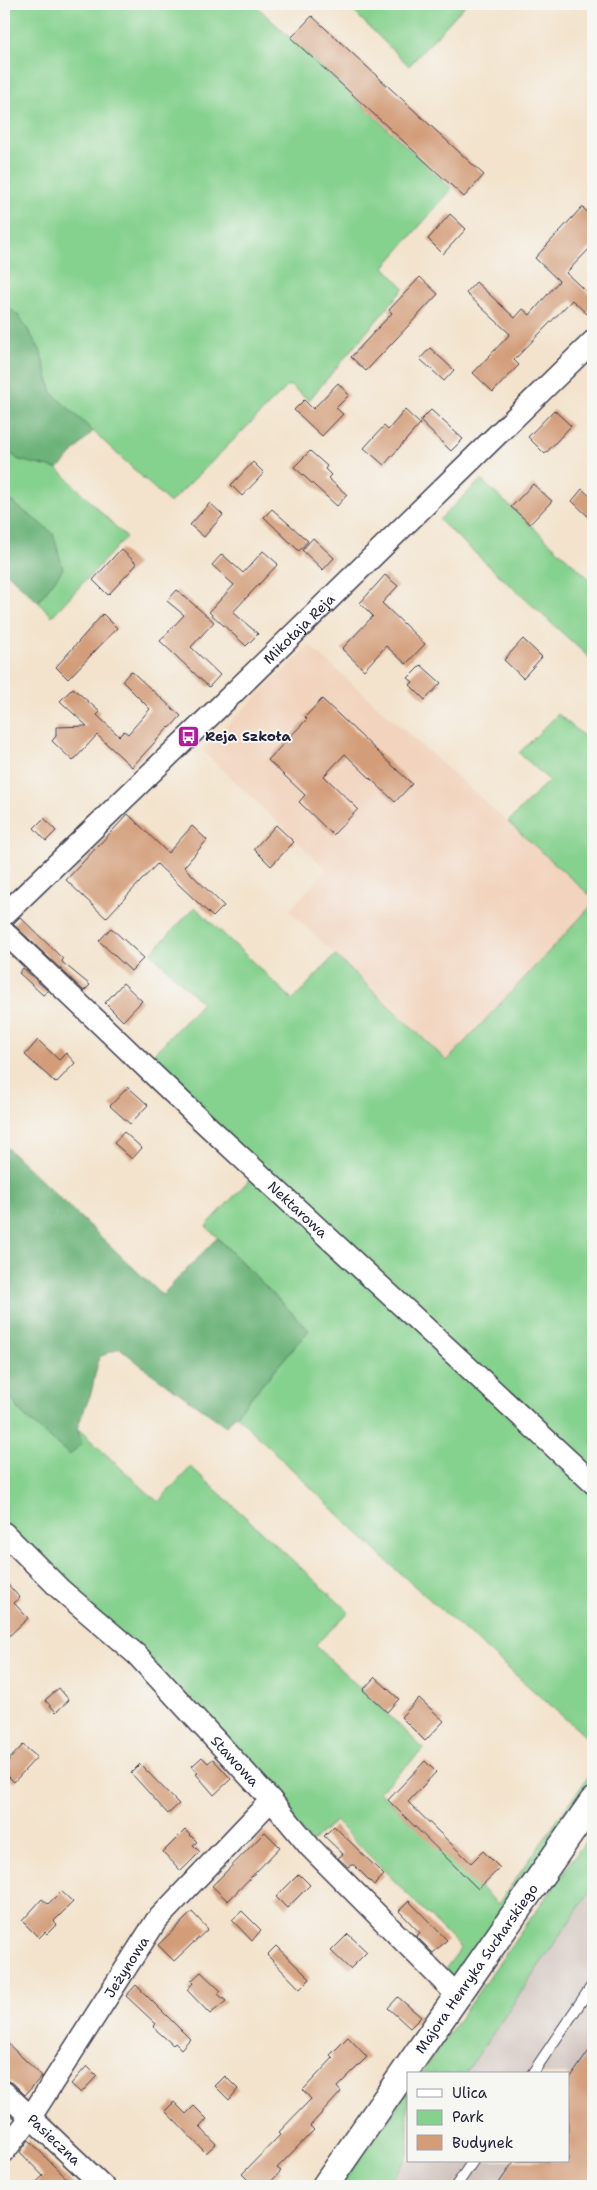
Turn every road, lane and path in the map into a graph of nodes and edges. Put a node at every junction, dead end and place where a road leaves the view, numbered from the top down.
1 (593, 340) edge
2 (4, 918) edge
3 (593, 1483) edge
4 (4, 1533) edge
5 (272, 1800) junction
6 (593, 1800) edge
7 (593, 1984) edge
8 (458, 1996) junction
9 (533, 2072) edge
10 (4, 2092) edge
11 (30, 2118) junction
12 (4, 2152) edge
13 (472, 2162) edge
14 (103, 2186) edge
15 (325, 2186) edge
16 (456, 2186) edge

1 - 2 street, Mikołaja Reja
2 - 3 street, Nektarowa
4 - 5 street, Stawowa
5 - 8 street, Stawowa
5 - 11 street, Jeżynowa
6 - 8 street, Majora Henryka Sucharskiego
7 - 9 lane
8 - 15 street, Majora Henryka Sucharskiego
10 - 11 street, Pasieczna
11 - 12 street, Jeżynowa
11 - 14 street, Pasieczna
13 - 16 lane

